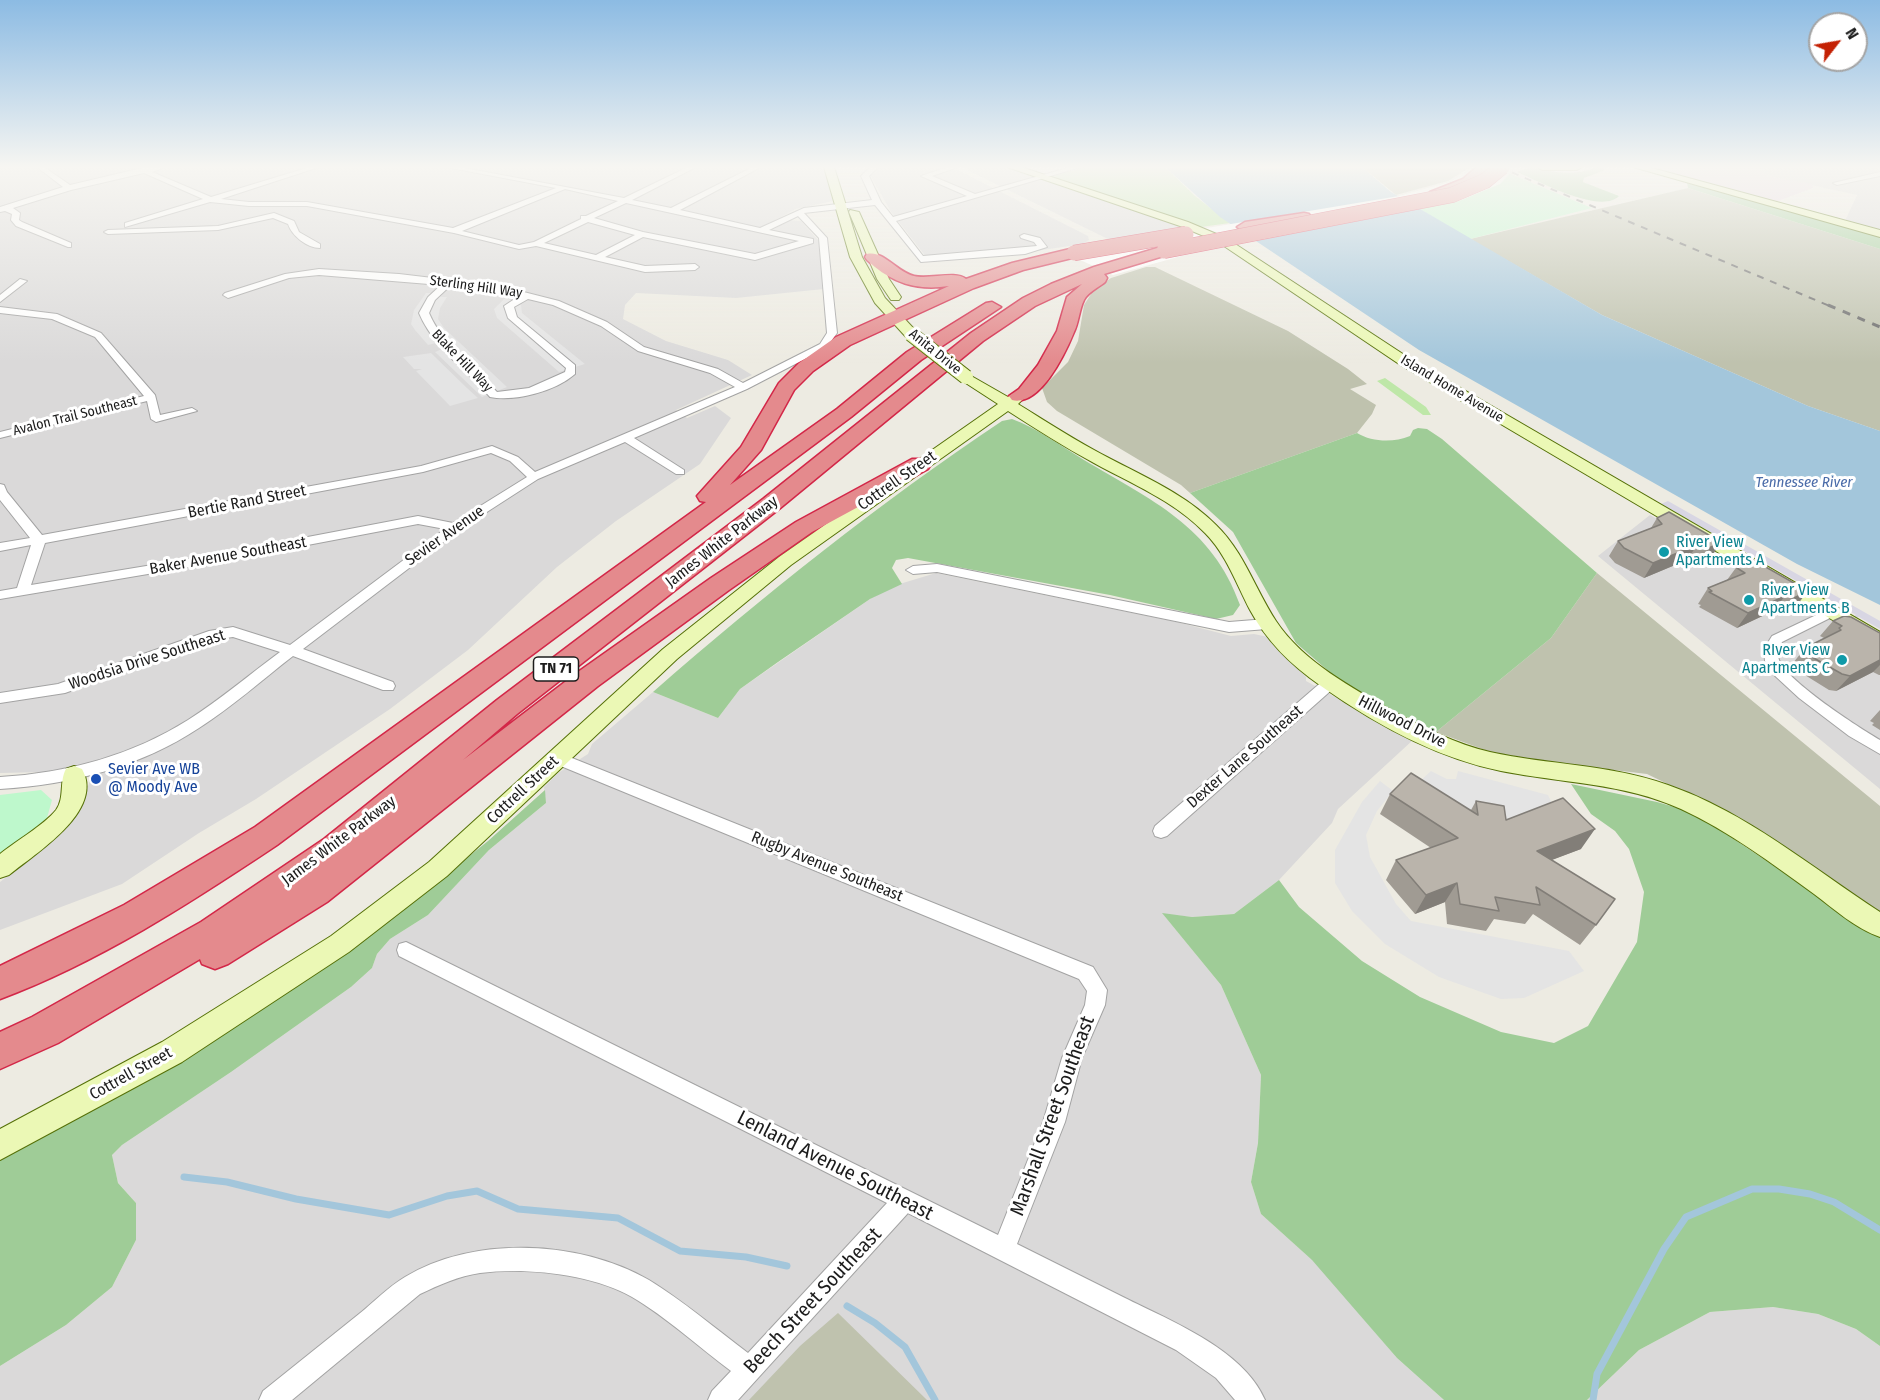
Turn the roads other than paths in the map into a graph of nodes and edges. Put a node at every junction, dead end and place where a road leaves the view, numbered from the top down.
1 (38, 232) edge
2 (295, 232) edge
3 (459, 232) edge
4 (558, 232) edge
5 (636, 232) edge
6 (772, 232) edge
7 (818, 232) edge
8 (852, 232) edge
9 (860, 232) edge
10 (900, 232) edge
11 (1204, 232) edge
12 (1216, 232) edge
13 (1260, 232) edge
14 (642, 234) junction
15 (1024, 236) dead end
16 (823, 238) junction
17 (810, 241) junction
18 (536, 244) junction
19 (68, 245) dead end
20 (317, 246) dead end
21 (873, 257) junction
22 (597, 258) junction
23 (1091, 264) junction
24 (1018, 266) junction
25 (694, 267) dead end
26 (23, 281) dead end
27 (448, 283) junction
28 (228, 295) dead end
29 (528, 295) junction
30 (0, 299) edge
31 (0, 310) edge
32 (900, 315) junction
33 (743, 387) junction
34 (150, 397) junction
35 (1014, 400) junction
36 (192, 411) dead end
37 (0, 435) edge
38 (626, 438) junction
39 (920, 464) junction
40 (680, 472) dead end
41 (534, 477) junction
42 (0, 488) edge
43 (455, 527) junction
44 (39, 540) junction
45 (0, 547) edge
46 (913, 570) dead end
47 (626, 574) junction
48 (23, 591) junction
49 (0, 595) edge
50 (1831, 612) junction
51 (1267, 624) junction
52 (1880, 641) edge
53 (292, 649) junction
54 (1330, 683) junction
55 (387, 686) dead end
56 (0, 698) edge
57 (1880, 748) edge
58 (557, 758) junction
59 (74, 775) junction
60 (0, 783) edge
61 (1161, 831) dead end
62 (0, 868) edge
63 (1880, 926) edge
64 (406, 950) dead end
65 (1094, 981) joint
66 (0, 983) edge
67 (0, 1051) edge
68 (0, 1057) edge
69 (0, 1145) edge
70 (904, 1201) junction
71 (1003, 1250) junction
72 (750, 1370) junction
73 (272, 1400) edge
74 (721, 1400) edge
75 (1252, 1400) edge

1 - 19 street
2 - 20 street
3 - 18 street
4 - 18 street
5 - 14 street
6 - 17 street
7 - 16 street
8 - 32 street, Anita Drive
9 - 21 street, Anita Drive
10 - 15 street
11 - 50 street, Island Home Avenue
12 - 23 highway, James White Parkway / TN 71, bridge
13 - 23 highway, bridge
14 - 17 street
14 - 22 street
16 - 17 street
16 - 33 street, Sevier Avenue
18 - 22 street
21 - 24 highway
21 - 32 street, Anita Drive
22 - 25 street
23 - 24 highway
23 - 35 highway
23 - 47 highway, James White Parkway / TN 71
23 - 67 highway, James White Parkway / TN 71
24 - 32 highway
26 - 30 street
27 - 28 street, Sterling Hill Way
27 - 29 street, Sterling Hill Way
27 - 29 street, Blake Hill Way
29 - 33 street, Sterling Hill Way
31 - 34 street
32 - 35 street, Anita Drive, bridge
32 - 47 highway
33 - 38 street, Sevier Avenue
34 - 36 street
34 - 37 street, Avalon Trail Southeast
35 - 39 street, Cottrell Street
35 - 51 street, Anita Drive
38 - 40 street
38 - 41 street, Sevier Avenue
39 - 58 street, Cottrell Street
39 - 68 highway
41 - 43 street, Sevier Avenue
41 - 44 street, Bertie Rand Street
42 - 44 street
43 - 48 street, Baker Avenue Southeast
43 - 53 street, Sevier Avenue
44 - 45 street, Bertie Rand Street
44 - 48 street
46 - 51 street
47 - 66 highway, James White Parkway / TN 71
48 - 49 street, Baker Avenue Southeast
50 - 52 street, Island Home Avenue
50 - 57 street
51 - 54 street, Hillwood Drive
53 - 55 street
53 - 56 street, Woodsia Drive Southeast
53 - 59 street, Sevier Avenue
54 - 61 street, Dexter Lane Southeast
54 - 63 street, Hillwood Drive
58 - 65 street, Rugby Avenue Southeast
58 - 69 street, Cottrell Street
59 - 60 street, Sevier Avenue
59 - 62 street
64 - 70 street, Lenland Avenue Southeast
65 - 71 street, Marshall Street Southeast
70 - 71 street, Lenland Avenue Southeast
70 - 72 street, Beech Street Southeast
71 - 75 street, Lenland Avenue Southeast
72 - 73 street
72 - 74 street, Beech Street Southeast

